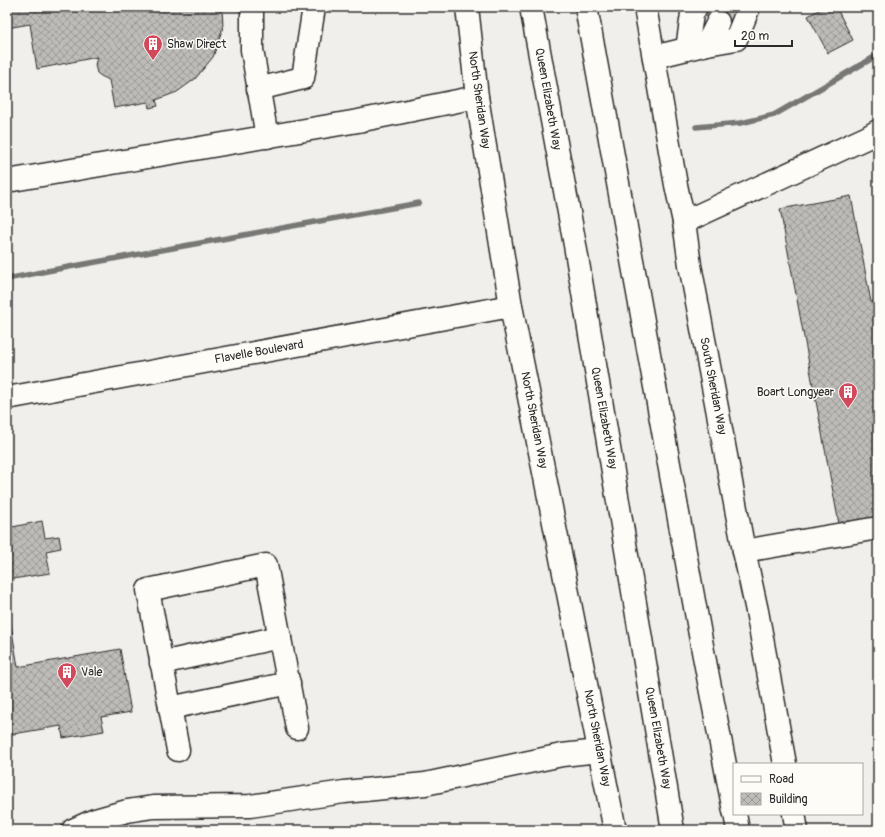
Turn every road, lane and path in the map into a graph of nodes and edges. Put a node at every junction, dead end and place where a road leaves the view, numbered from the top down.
1 (252, 7) edge
2 (314, 7) edge
3 (467, 7) edge
4 (531, 7) edge
5 (586, 7) edge
6 (646, 7) edge
7 (696, 7) edge
8 (749, 7) edge
9 (718, 22) tunnel mouth
10 (697, 47) junction
11 (654, 57) junction
12 (258, 89) junction
13 (478, 97) junction
14 (878, 131) edge
15 (266, 136) junction
16 (7, 181) edge
17 (684, 222) junction
18 (511, 306) junction
19 (7, 398) edge
20 (878, 528) edge
21 (744, 551) junction
22 (280, 637) junction
23 (162, 663) junction
24 (289, 683) junction
25 (170, 708) junction
26 (297, 728) dead end
27 (178, 750) dead end
28 (599, 751) junction
29 (785, 763) edge
30 (733, 806) edge
31 (735, 815) edge
32 (794, 815) edge
33 (73, 830) edge
34 (615, 830) edge
35 (673, 830) edge
36 (738, 830) edge
37 (797, 830) edge

1 - 12 main road
2 - 12 main road
3 - 13 main road, North Sheridan Way
4 - 35 main road, Queen Elizabeth Way
5 - 30 main road
6 - 11 main road, South Sheridan Way
7 - 10 main road
8 - 10 main road
9 - 10 main road
10 - 11 main road
11 - 17 main road, South Sheridan Way
12 - 15 main road
13 - 15 main road
13 - 18 main road, North Sheridan Way
14 - 17 main road
15 - 16 main road
17 - 21 main road, South Sheridan Way
18 - 19 main road, Flavelle Boulevard
18 - 28 main road, North Sheridan Way
20 - 21 main road
21 - 29 main road, South Sheridan Way
22 - 23 main road
22 - 23 main road
22 - 24 main road
23 - 25 main road
24 - 25 main road
24 - 26 main road
25 - 27 main road
28 - 33 main road
28 - 34 main road, North Sheridan Way
31 - 36 main road
32 - 37 main road

